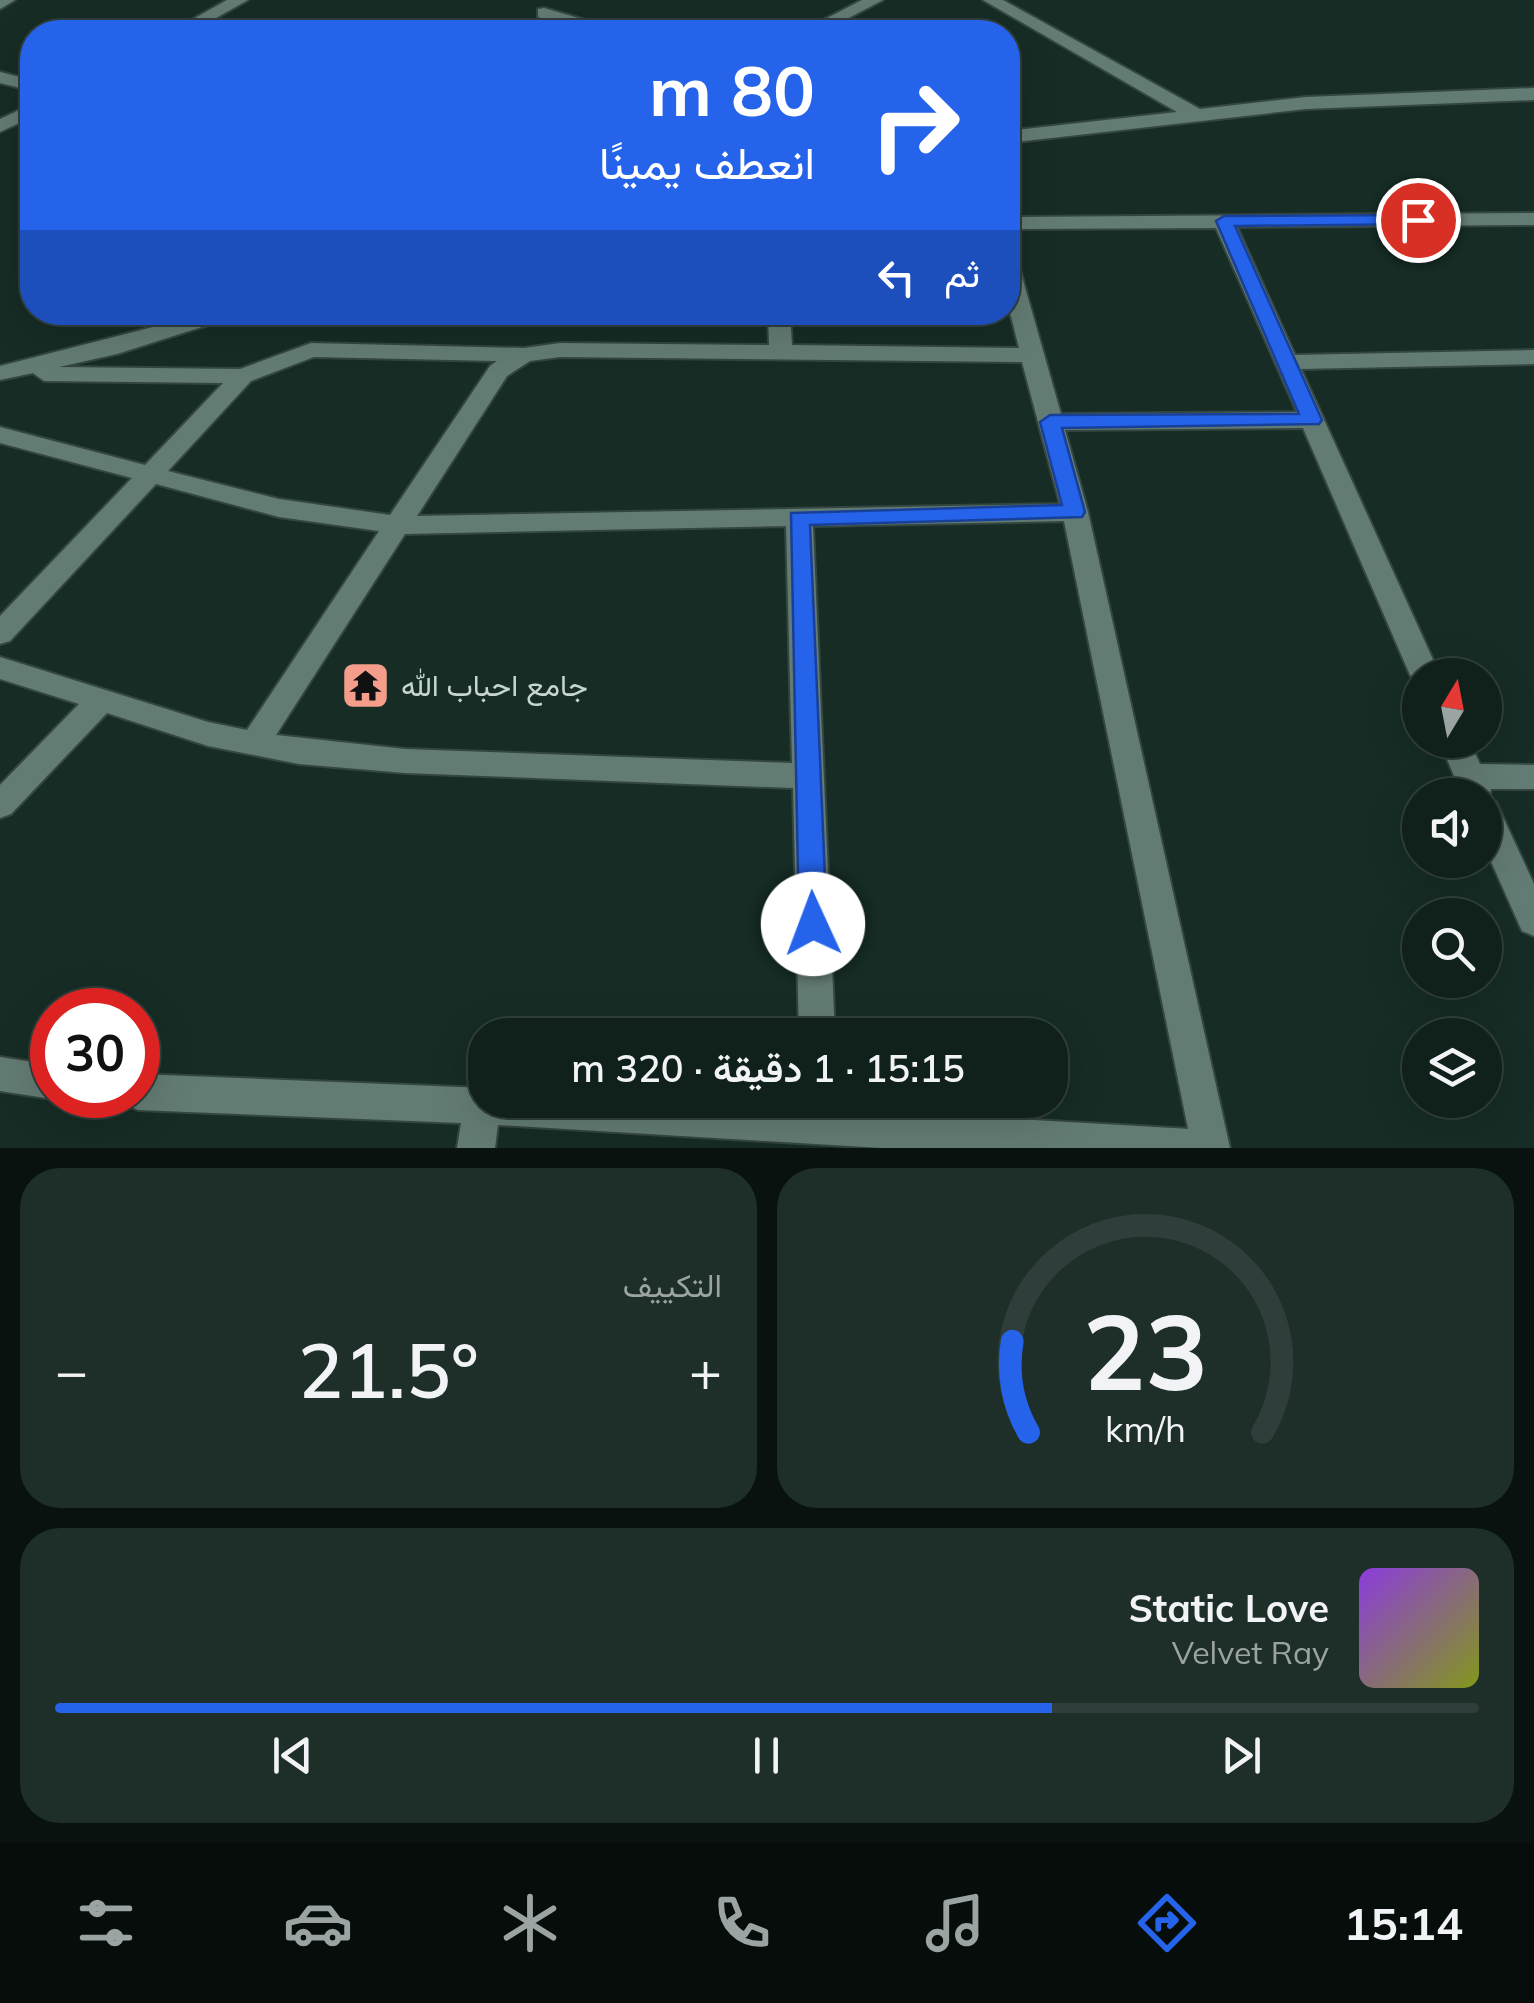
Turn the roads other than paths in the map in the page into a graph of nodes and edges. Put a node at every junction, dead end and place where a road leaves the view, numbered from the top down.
1 (7, 0) edge
2 (240, 0) edge
3 (990, 0) edge
4 (864, 2) edge
5 (0, 4) edge
6 (544, 13) dead end
7 (202, 20) edge
8 (567, 20) edge
9 (833, 20) edge
10 (1534, 94) edge
11 (1194, 114) junction
12 (1020, 136) edge
13 (1534, 219) edge
14 (1224, 221) junction
15 (1020, 223) edge
16 (1020, 311) edge
17 (193, 325) edge
18 (781, 325) edge
19 (782, 353) junction
20 (524, 355) junction
21 (1032, 356) junction
22 (1534, 358) edge
23 (1286, 362) junction
24 (0, 373) edge
25 (243, 376) junction
26 (1312, 420) junction
27 (1050, 422) junction
28 (0, 435) edge
29 (150, 474) junction
30 (1074, 512) junction
31 (799, 518) junction
32 (398, 525) junction
33 (0, 634) edge
34 (1417, 658) edge
35 (0, 668) edge
36 (102, 700) junction
37 (254, 744) junction
38 (808, 776) junction
39 (1534, 776) edge
40 (1502, 781) edge
41 (0, 806) edge
42 (1502, 849) edge
43 (1534, 921) edge
44 (816, 1018) edge
45 (0, 1074) edge
46 (30, 1079) edge
47 (160, 1093) edge
48 (468, 1105) edge
49 (480, 1118) edge
50 (873, 1118) edge
51 (476, 1148) edge
52 (1190, 1148) edge
53 (1210, 1148) edge

1 - 5 street
2 - 7 street
3 - 11 street
4 - 9 street
6 - 8 street
10 - 11 street
11 - 12 street
13 - 14 street
14 - 15 street
14 - 23 street
16 - 21 street
17 - 24 street
18 - 19 street
19 - 20 street
19 - 21 street
20 - 25 street
20 - 32 street
21 - 27 street
22 - 23 street
23 - 26 street
24 - 25 street
25 - 29 street
26 - 27 street
26 - 34 street
27 - 30 street
28 - 29 street
29 - 32 street
29 - 33 street
30 - 31 street
30 - 53 street
31 - 32 street
31 - 38 street
32 - 37 street
35 - 36 street
36 - 37 street
36 - 41 street
37 - 38 street
38 - 44 street
39 - 40 street
42 - 43 street
45 - 46 street
47 - 48 street
49 - 51 street
50 - 52 street

